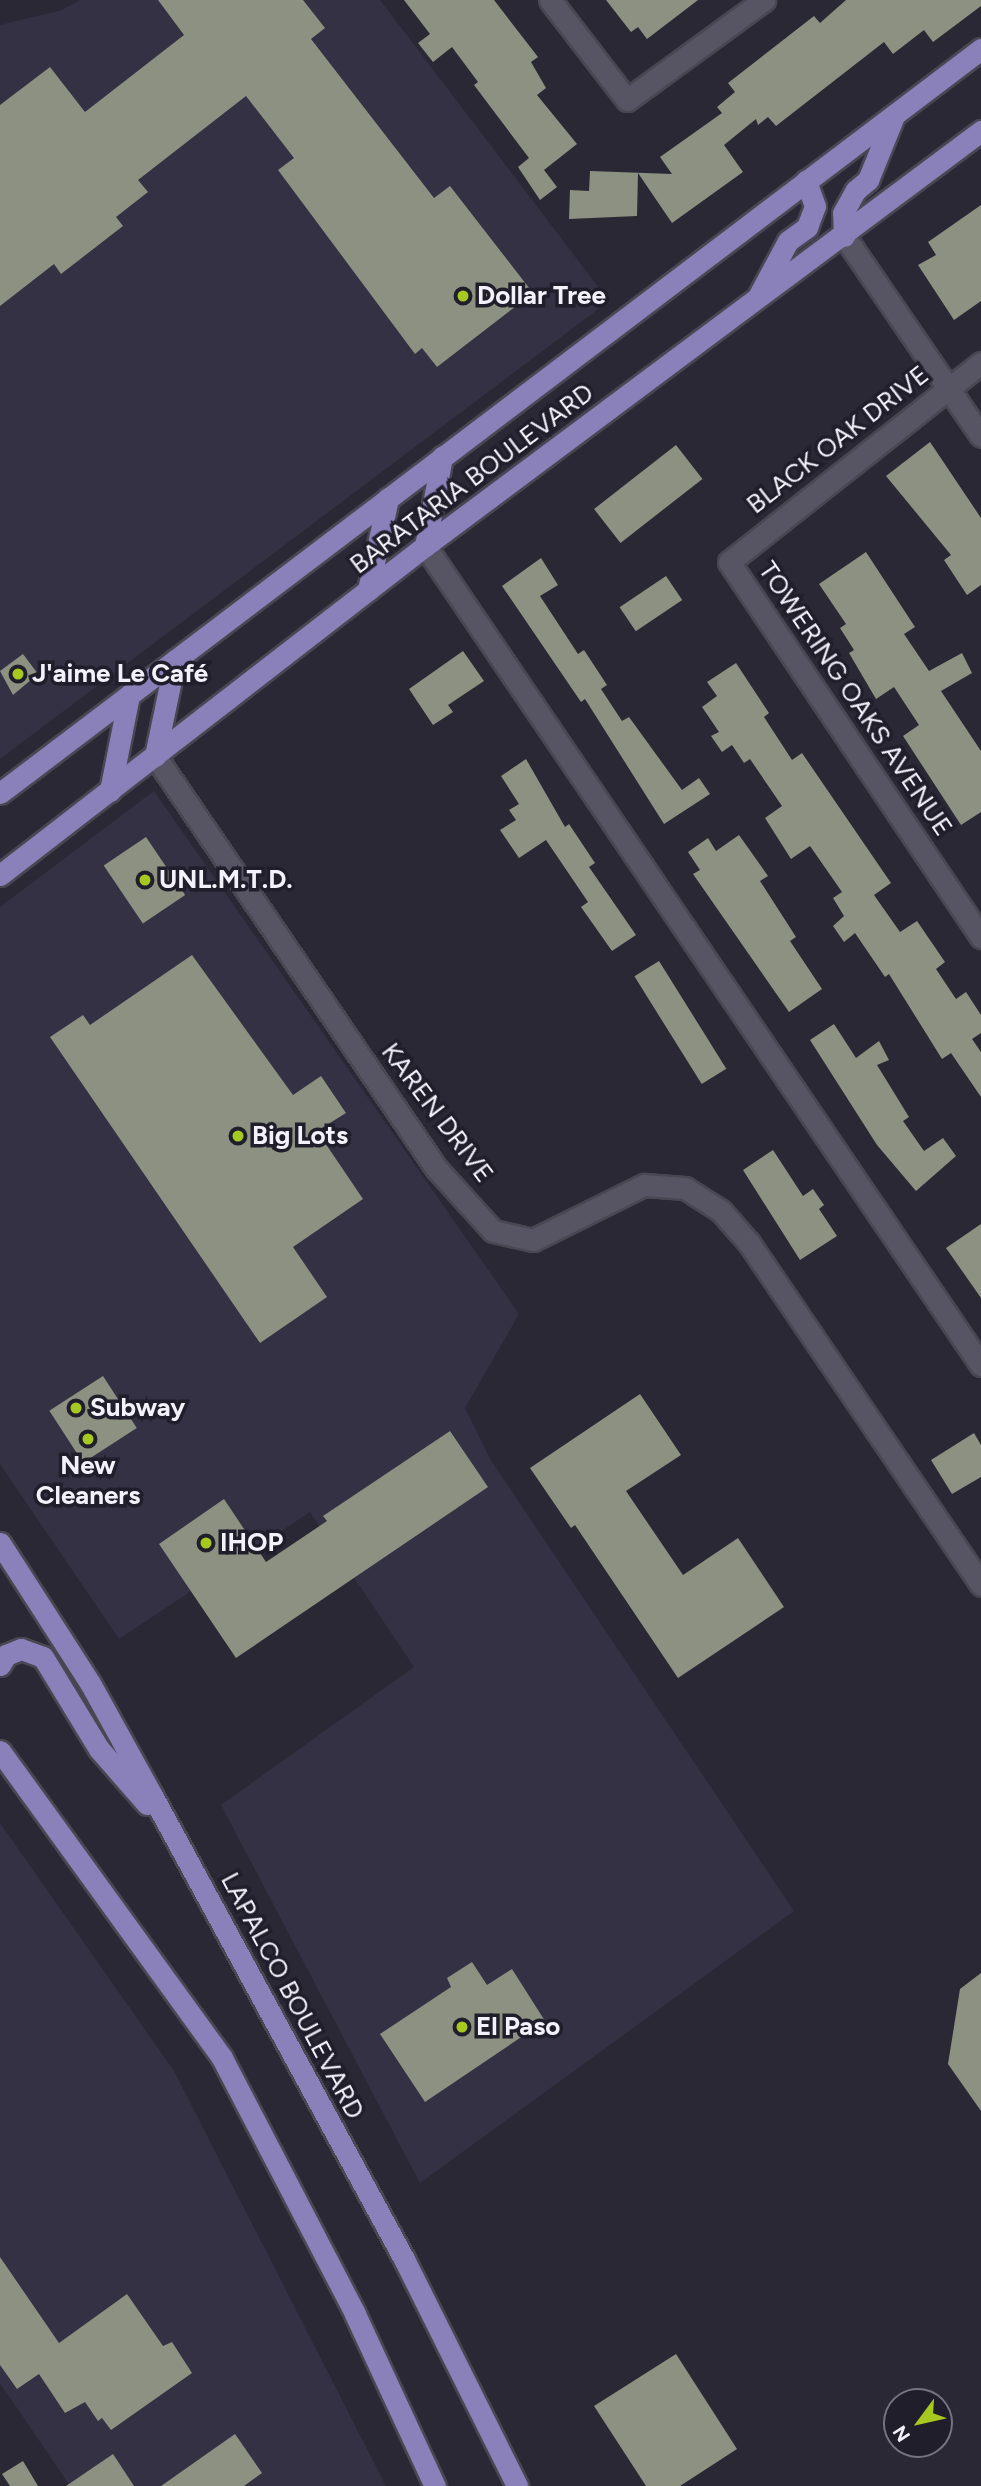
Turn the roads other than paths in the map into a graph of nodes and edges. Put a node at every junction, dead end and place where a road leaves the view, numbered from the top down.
1 (550, 0) edge
2 (764, 0) edge
3 (981, 49) edge
4 (895, 114) junction
5 (981, 131) edge
6 (806, 181) junction
7 (844, 236) junction
8 (754, 303) junction
9 (981, 363) edge
10 (948, 388) junction
11 (981, 436) edge
12 (442, 457) junction
13 (388, 498) junction
14 (425, 546) junction
15 (729, 562) joint
16 (368, 590) junction
17 (175, 660) junction
18 (129, 695) junction
19 (156, 756) junction
20 (110, 791) junction
21 (0, 793) edge
22 (0, 875) edge
23 (981, 937) edge
24 (981, 1365) edge
25 (0, 1543) edge
26 (981, 1585) edge
27 (0, 1665) edge
28 (0, 1751) edge
29 (173, 1835) junction
30 (435, 2486) edge
31 (517, 2486) edge

1 - 2 street
3 - 4 main road, BARATARIA BOULEVARD
4 - 6 main road, BARATARIA BOULEVARD
4 - 7 main road
5 - 7 main road, BARATARIA BOULEVARD
6 - 8 main road
6 - 12 main road, BARATARIA BOULEVARD
7 - 8 main road, BARATARIA BOULEVARD
7 - 10 street
8 - 14 main road, BARATARIA BOULEVARD
9 - 10 street, BLACK OAK DRIVE
10 - 11 street
10 - 15 street, BLACK OAK DRIVE
12 - 13 main road, BARATARIA BOULEVARD
12 - 14 main road
13 - 16 main road
13 - 17 main road, BARATARIA BOULEVARD
14 - 16 main road, BARATARIA BOULEVARD
14 - 24 street
15 - 23 street, TOWERING OAKS AVENUE
16 - 19 main road, BARATARIA BOULEVARD
17 - 18 main road, BARATARIA BOULEVARD
17 - 19 main road
18 - 20 main road
18 - 21 main road, BARATARIA BOULEVARD
19 - 20 main road, BARATARIA BOULEVARD
19 - 26 street, KAREN DRIVE
20 - 22 main road, BARATARIA BOULEVARD
25 - 29 main road, LAPALCO BOULEVARD
27 - 29 main road
28 - 30 main road
29 - 31 main road, LAPALCO BOULEVARD

